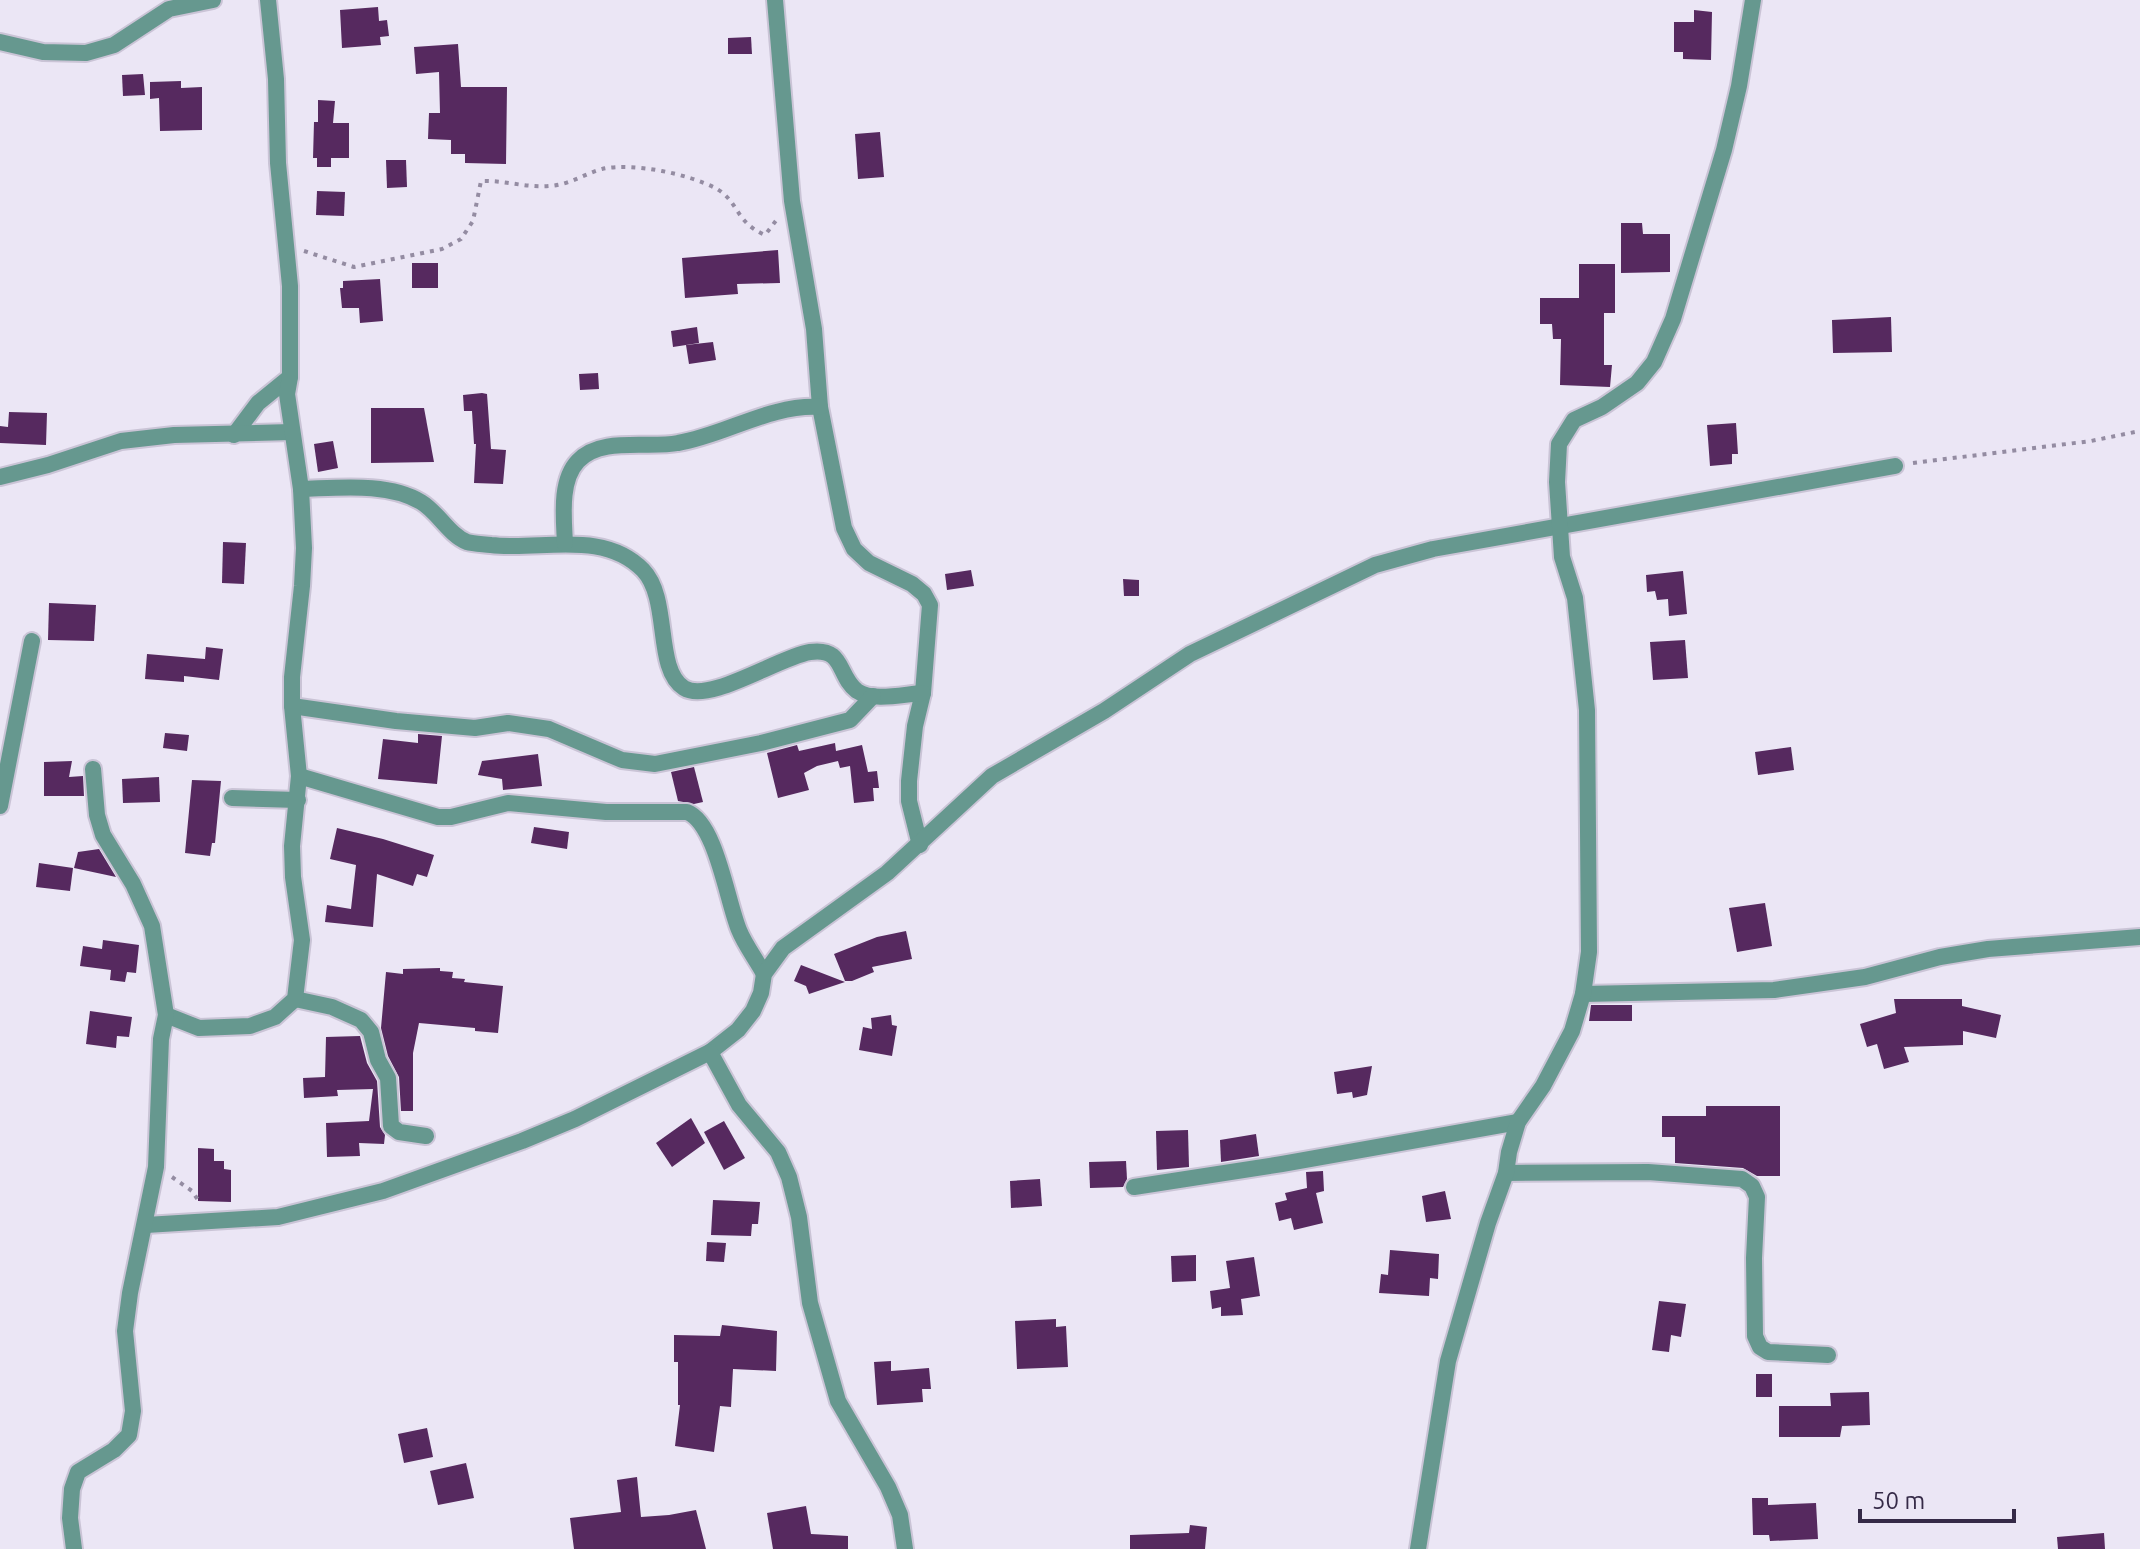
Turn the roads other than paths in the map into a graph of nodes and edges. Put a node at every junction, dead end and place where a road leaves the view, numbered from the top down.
1 (213, 0) edge
2 (268, 0) edge
3 (775, 0) edge
4 (1753, 0) edge
5 (0, 42) edge
6 (290, 377) junction
7 (820, 407) junction
8 (292, 432) junction
9 (234, 435) junction
10 (1895, 466) road end
11 (0, 477) edge
12 (301, 489) junction
13 (1562, 526) junction
14 (565, 544) junction
15 (32, 641) dead end
16 (923, 693) junction
17 (873, 696) junction
18 (292, 706) junction
19 (93, 769) dead end
20 (299, 776) junction
21 (232, 798) dead end
22 (298, 800) junction
23 (0, 806) edge
24 (920, 845) junction
25 (2140, 937) edge
26 (764, 974) junction
27 (1583, 994) junction
28 (295, 999) junction
29 (166, 1015) junction
30 (710, 1052) junction
31 (1518, 1122) junction
32 (426, 1136) dead end
33 (1506, 1173) junction
34 (1134, 1187) dead end
35 (146, 1225) junction
36 (1828, 1355) dead end
37 (74, 1549) edge
38 (905, 1549) edge
39 (1418, 1549) edge

1 - 5 street
2 - 6 street
3 - 7 street
4 - 13 street
6 - 8 street
6 - 9 street
7 - 14 street
7 - 16 street
8 - 9 street
8 - 12 street
9 - 11 street
10 - 13 street
12 - 14 street
12 - 18 street
13 - 24 street
13 - 27 street
14 - 17 street
15 - 23 street
16 - 17 street
16 - 24 street
17 - 18 street
18 - 20 street
19 - 29 street
20 - 22 street
20 - 26 street
21 - 22 street
22 - 28 street
24 - 26 street
25 - 27 street
26 - 30 street
27 - 31 street
28 - 29 street
28 - 32 street
29 - 35 street
30 - 35 street
30 - 38 street
31 - 33 street
31 - 34 street
33 - 36 street
33 - 39 street
35 - 37 street

